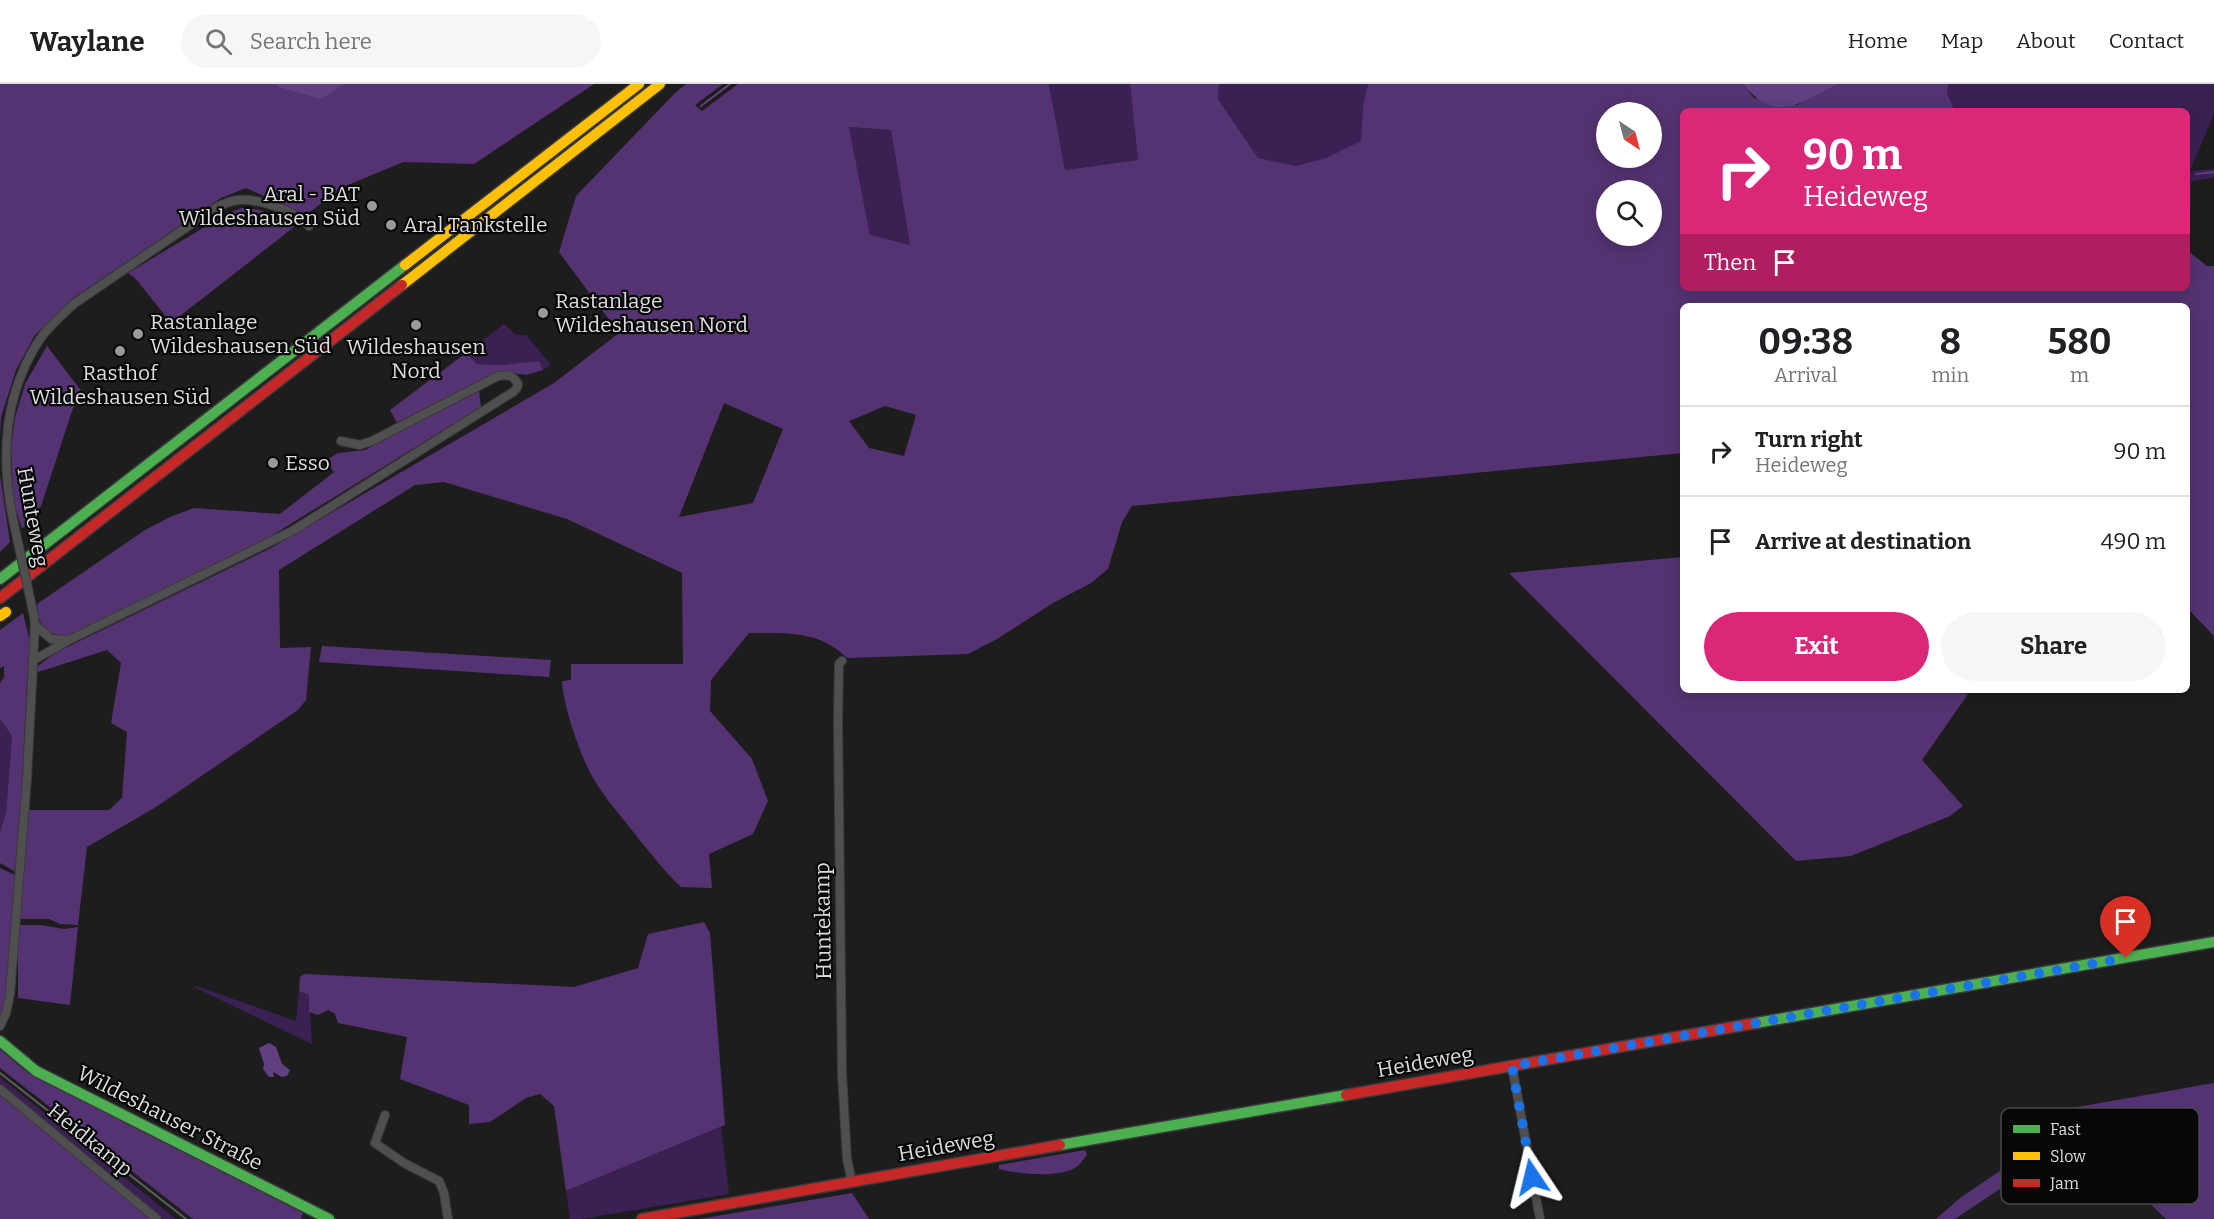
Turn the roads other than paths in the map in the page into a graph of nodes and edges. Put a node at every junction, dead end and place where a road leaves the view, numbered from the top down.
1 (639, 84) edge
2 (660, 84) edge
3 (309, 226) dead end
4 (341, 441) dead end
5 (0, 579) edge
6 (0, 598) edge
7 (35, 625) junction
8 (69, 640) junction
9 (34, 660) junction
10 (842, 661) dead end
11 (2214, 942) edge
12 (0, 1026) edge
13 (0, 1041) edge
14 (1512, 1066) junction
15 (0, 1089) edge
16 (385, 1115) dead end
17 (852, 1182) junction
18 (157, 1219) edge
19 (329, 1219) edge
20 (448, 1219) edge
21 (642, 1219) edge
22 (1540, 1219) edge

1 - 5 main road
2 - 6 main road
3 - 7 street, Hunteweg, bridge
4 - 8 street
7 - 8 street
7 - 9 street, Hunteweg
8 - 9 street
9 - 12 street, Hunteweg
10 - 17 street, Huntekamp
11 - 14 main road, Heideweg
13 - 19 main road, Wildeshauser Straße
14 - 17 main road, Heideweg
14 - 22 street
15 - 18 street, Heidkamp
16 - 20 street
17 - 21 main road, Heideweg

